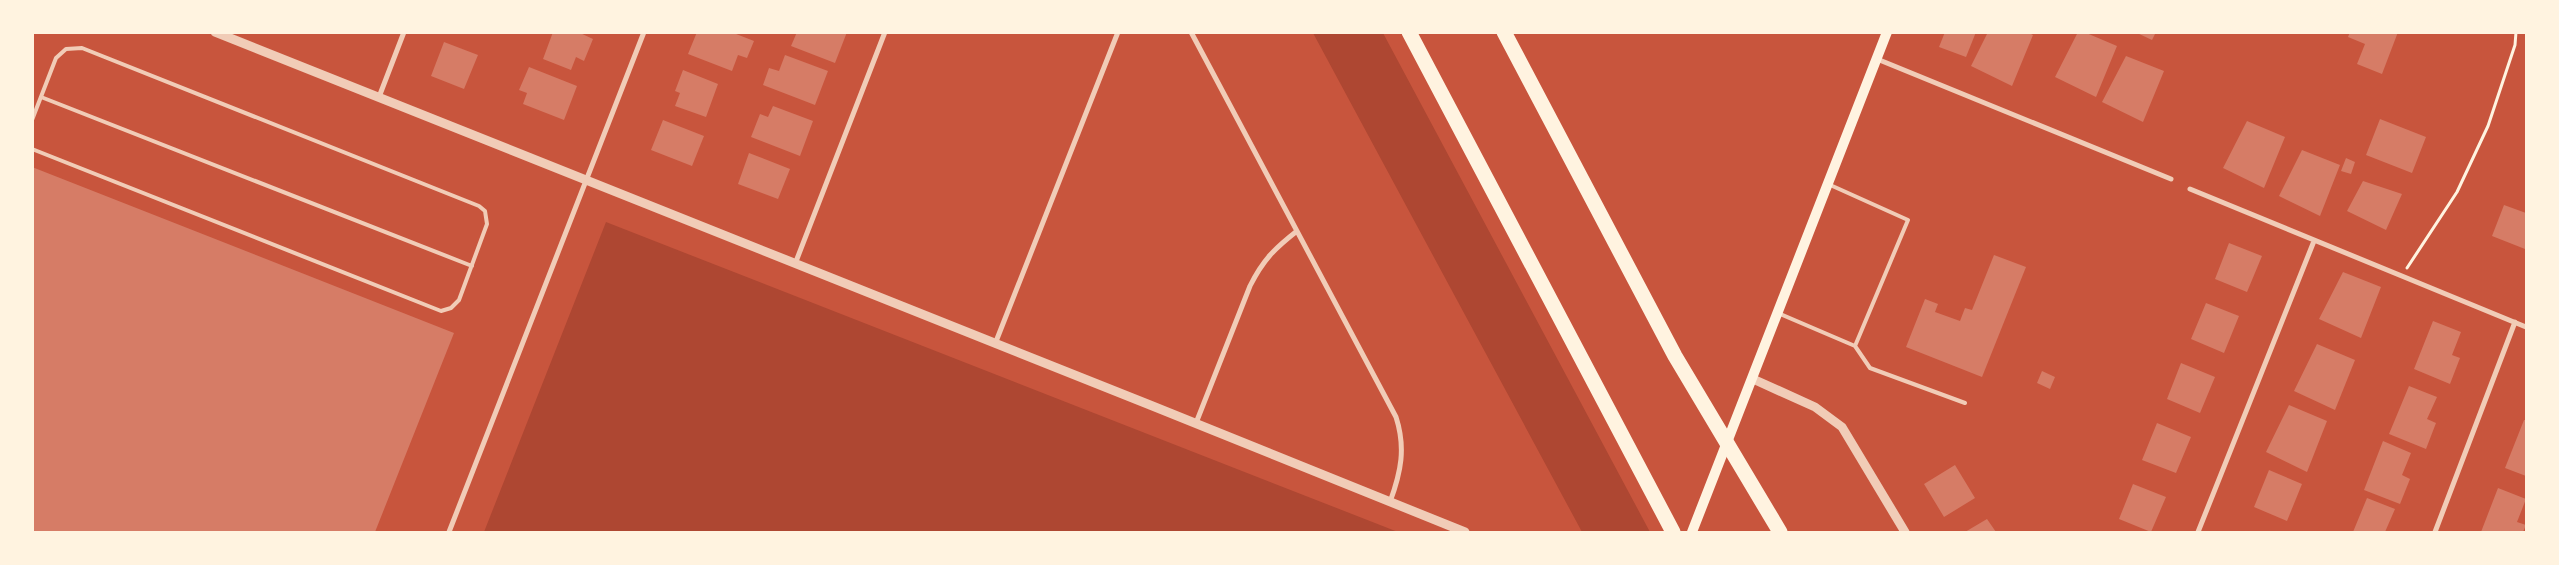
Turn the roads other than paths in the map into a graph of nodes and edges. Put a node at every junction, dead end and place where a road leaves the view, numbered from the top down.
1 (215, 32) edge
2 (404, 32) edge
3 (644, 32) edge
4 (885, 32) edge
5 (1118, 32) edge
6 (1191, 32) edge
7 (1409, 32) edge
8 (1504, 32) edge
9 (1887, 32) edge
10 (1876, 59) junction
11 (41, 97) junction
12 (379, 97) junction
13 (32, 120) edge
14 (32, 149) edge
15 (587, 179) junction
16 (2172, 179) dead end
17 (1828, 184) junction
18 (2190, 189) dead end
19 (1297, 231) junction
20 (2314, 241) junction
21 (794, 264) junction
22 (472, 266) junction
23 (1778, 313) junction
24 (2515, 322) junction
25 (2526, 327) edge
26 (995, 344) junction
27 (1855, 346) junction
28 (1753, 379) junction
29 (1965, 403) dead end
30 (1196, 423) junction
31 (1390, 502) junction
32 (1904, 531) edge
33 (449, 532) edge
34 (1465, 532) edge
35 (1674, 532) edge
36 (1692, 532) edge
37 (1780, 532) edge
38 (2198, 532) edge
39 (2435, 532) edge

1 - 12 street
2 - 12 street
3 - 15 street
4 - 21 street
5 - 26 street
6 - 19 street
7 - 35 highway
8 - 37 highway
9 - 10 main road
10 - 16 street
10 - 17 main road
11 - 13 lane
11 - 22 lane
11 - 22 lane
12 - 15 street
14 - 22 lane
15 - 21 street
15 - 33 street
17 - 23 main road
17 - 27 lane
18 - 20 street
19 - 30 street
19 - 31 street
20 - 24 street
20 - 38 street
21 - 26 street
23 - 27 lane
23 - 28 main road
24 - 25 street
24 - 39 street
26 - 30 street
27 - 29 lane
28 - 32 street
28 - 36 main road
30 - 31 street
31 - 34 street

